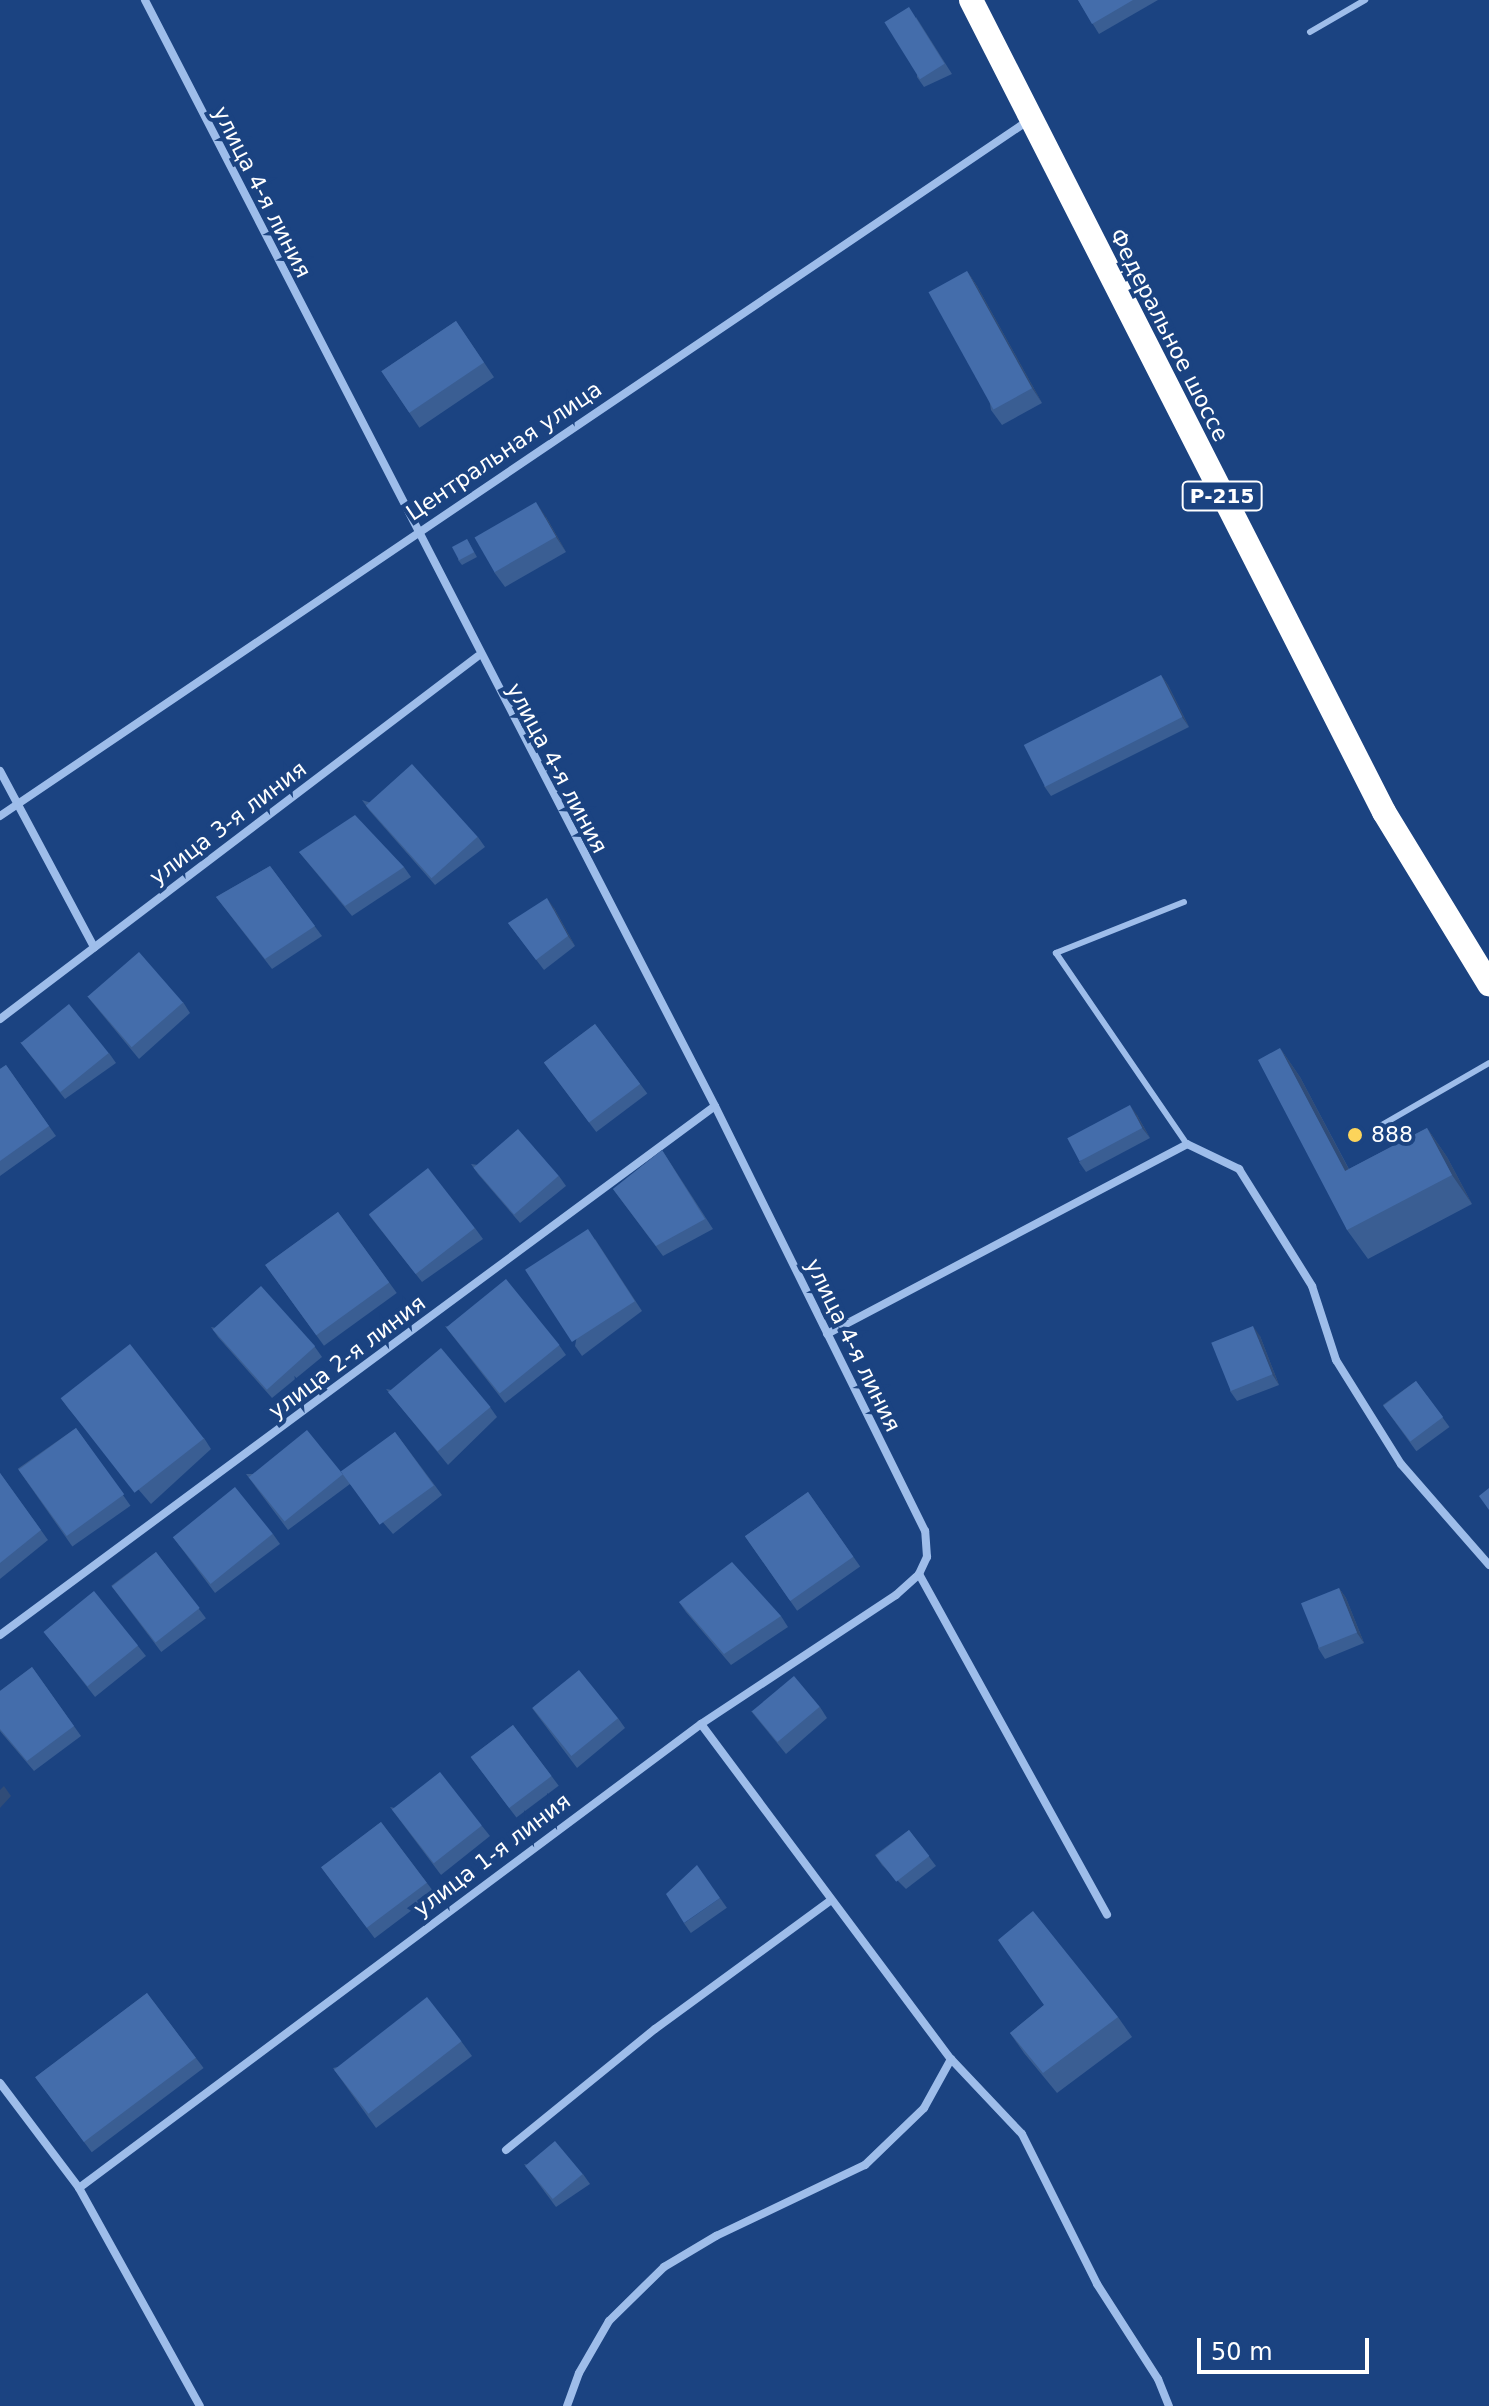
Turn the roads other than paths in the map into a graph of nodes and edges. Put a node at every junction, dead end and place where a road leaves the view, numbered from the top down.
1 (145, 0) edge
2 (971, 0) edge
3 (1365, 0) edge
4 (1310, 32) dead end
5 (1030, 120) junction
6 (414, 532) junction
7 (478, 656) junction
8 (0, 771) edge
9 (17, 804) junction
10 (0, 816) edge
11 (1184, 902) dead end
12 (94, 947) junction
13 (1489, 984) edge
14 (0, 1019) edge
15 (1489, 1063) edge
16 (715, 1106) junction
17 (1380, 1126) dead end
18 (1187, 1144) junction
19 (827, 1334) junction
20 (927, 1557) joint
21 (1489, 1565) edge
22 (919, 1574) junction
23 (0, 1635) edge
24 (701, 1724) junction
25 (831, 1900) junction
26 (1107, 1914) dead end
27 (951, 2059) junction
28 (0, 2083) edge
29 (506, 2150) dead end
30 (79, 2188) junction
31 (200, 2406) edge
32 (567, 2406) edge
33 (1169, 2406) edge

1 - 6 street, улица 4-я линия
2 - 5 highway, Федеральное шоссе / Р-215
3 - 4 lane
5 - 6 street, Центральная улица
5 - 13 highway, Федеральное шоссе / Р-215
6 - 7 street, улица 4-я линия
6 - 9 street, Центральная улица
7 - 12 street, улица 3-я линия
7 - 16 street, улица 4-я линия
8 - 9 street
9 - 10 street, Центральная улица
9 - 12 street
11 - 18 lane
12 - 14 street, улица 3-я линия
15 - 17 lane
16 - 19 street, улица 4-я линия
16 - 23 street, улица 2-я линия
18 - 19 street
18 - 21 street
19 - 20 street, улица 4-я линия
20 - 22 street, улица 1-я линия
22 - 24 street, улица 1-я линия
22 - 26 street
24 - 25 street
24 - 30 street, улица 1-я линия
25 - 27 street
25 - 29 street
27 - 32 street
27 - 33 street
28 - 30 street
30 - 31 street

